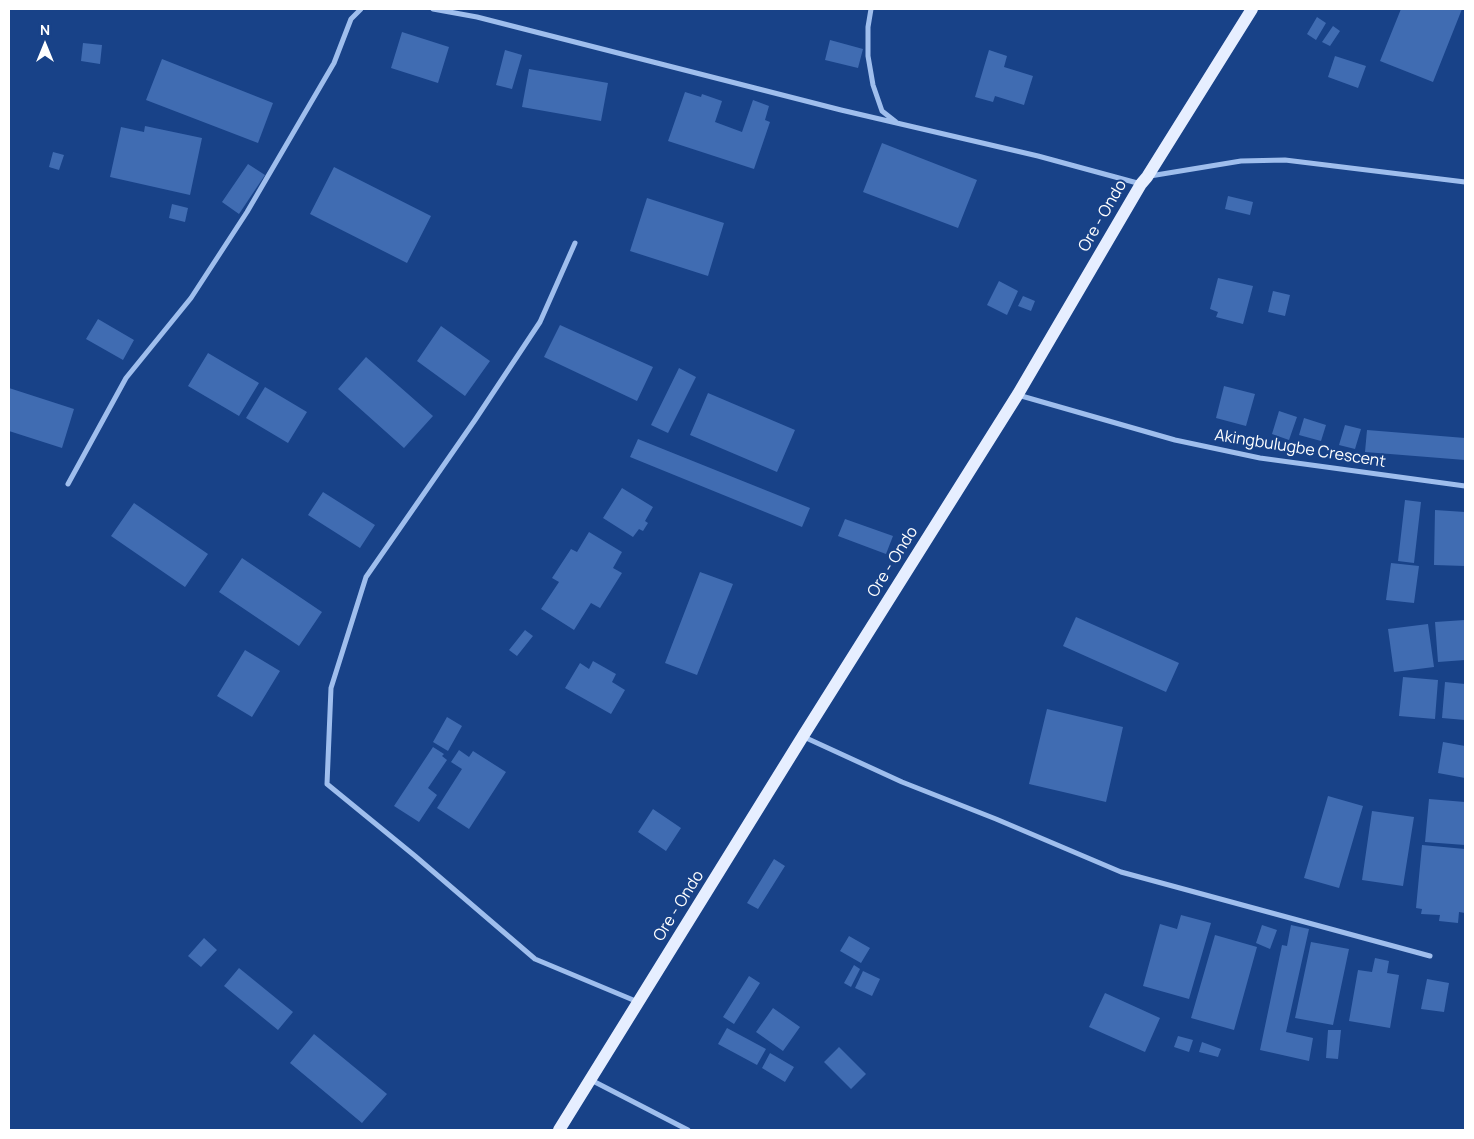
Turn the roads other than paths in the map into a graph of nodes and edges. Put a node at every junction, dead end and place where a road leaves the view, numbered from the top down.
1 (361, 9) edge
2 (433, 9) edge
3 (871, 9) edge
4 (1252, 9) edge
5 (898, 123) junction
6 (1144, 180) junction
7 (1465, 182) edge
8 (575, 244) dead end
9 (1018, 394) junction
10 (68, 484) dead end
11 (1465, 486) edge
12 (803, 736) junction
13 (1430, 956) dead end
14 (639, 1002) junction
15 (590, 1080) junction
16 (559, 1130) edge
17 (688, 1130) edge

1 - 10 street
2 - 5 street
3 - 5 street
4 - 6 main road, Ore - Ondo
5 - 6 street
6 - 7 street
6 - 9 main road, Ore - Ondo
8 - 14 street
9 - 11 street, Akingbulugbe Crescent
9 - 12 main road, Ore - Ondo
12 - 13 street
12 - 14 main road, Ore - Ondo
14 - 15 main road, Ore - Ondo
15 - 16 main road, Ore - Ondo
15 - 17 street

